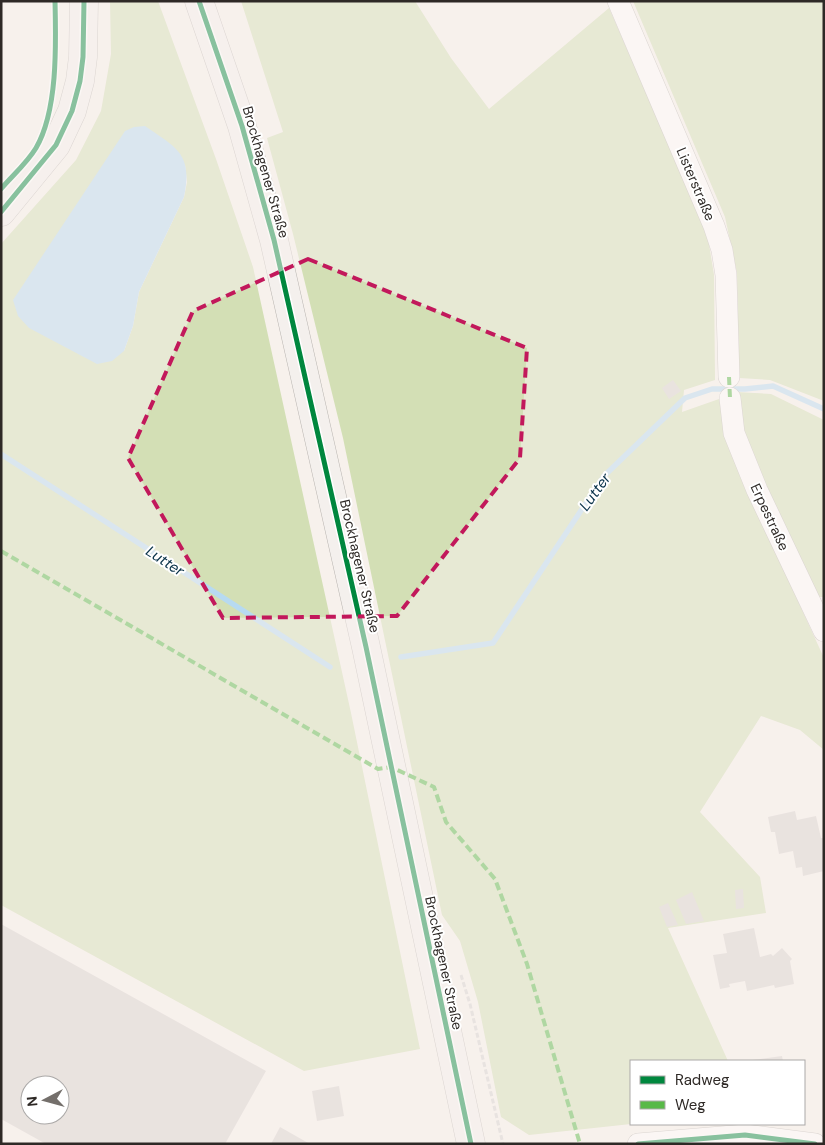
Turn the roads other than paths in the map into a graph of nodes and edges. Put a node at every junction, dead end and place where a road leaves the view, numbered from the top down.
1 (84, 1) edge
2 (199, 1) edge
3 (618, 1) edge
4 (1, 212) edge
5 (729, 377) dead end
6 (730, 398) dead end
7 (824, 632) edge
8 (471, 1144) edge
9 (638, 1144) edge
10 (815, 1144) edge

1 - 4 main road
2 - 8 main road, Brockhagener Straße
3 - 5 street, Listerstraße
6 - 7 street, Erpestraße
9 - 10 street

